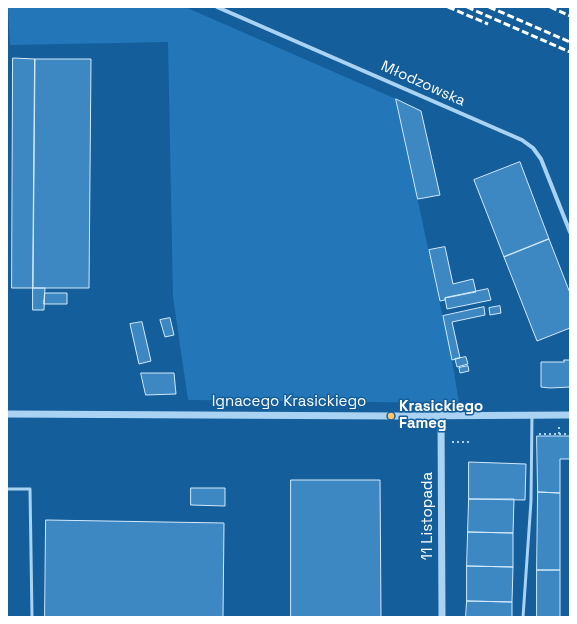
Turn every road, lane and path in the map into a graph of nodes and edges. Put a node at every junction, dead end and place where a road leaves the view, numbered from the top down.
1 (217, 7) edge
2 (570, 232) edge
3 (7, 414) edge
4 (441, 415) junction
5 (532, 415) junction
6 (570, 415) edge
7 (559, 428) dead end
8 (539, 434) dead end
9 (559, 434) junction
10 (570, 434) edge
11 (452, 442) dead end
12 (470, 442) dead end
13 (7, 489) edge
14 (32, 617) edge
15 (442, 617) edge
16 (523, 617) edge

1 - 2 street, Młodzowska
3 - 4 street, Ignacego Krasickiego
4 - 5 street, Ignacego Krasickiego
4 - 15 street, 11 Listopada
5 - 6 street, Ignacego Krasickiego
5 - 16 lane
7 - 9 path
8 - 9 path
9 - 10 path
11 - 12 path
13 - 14 lane

